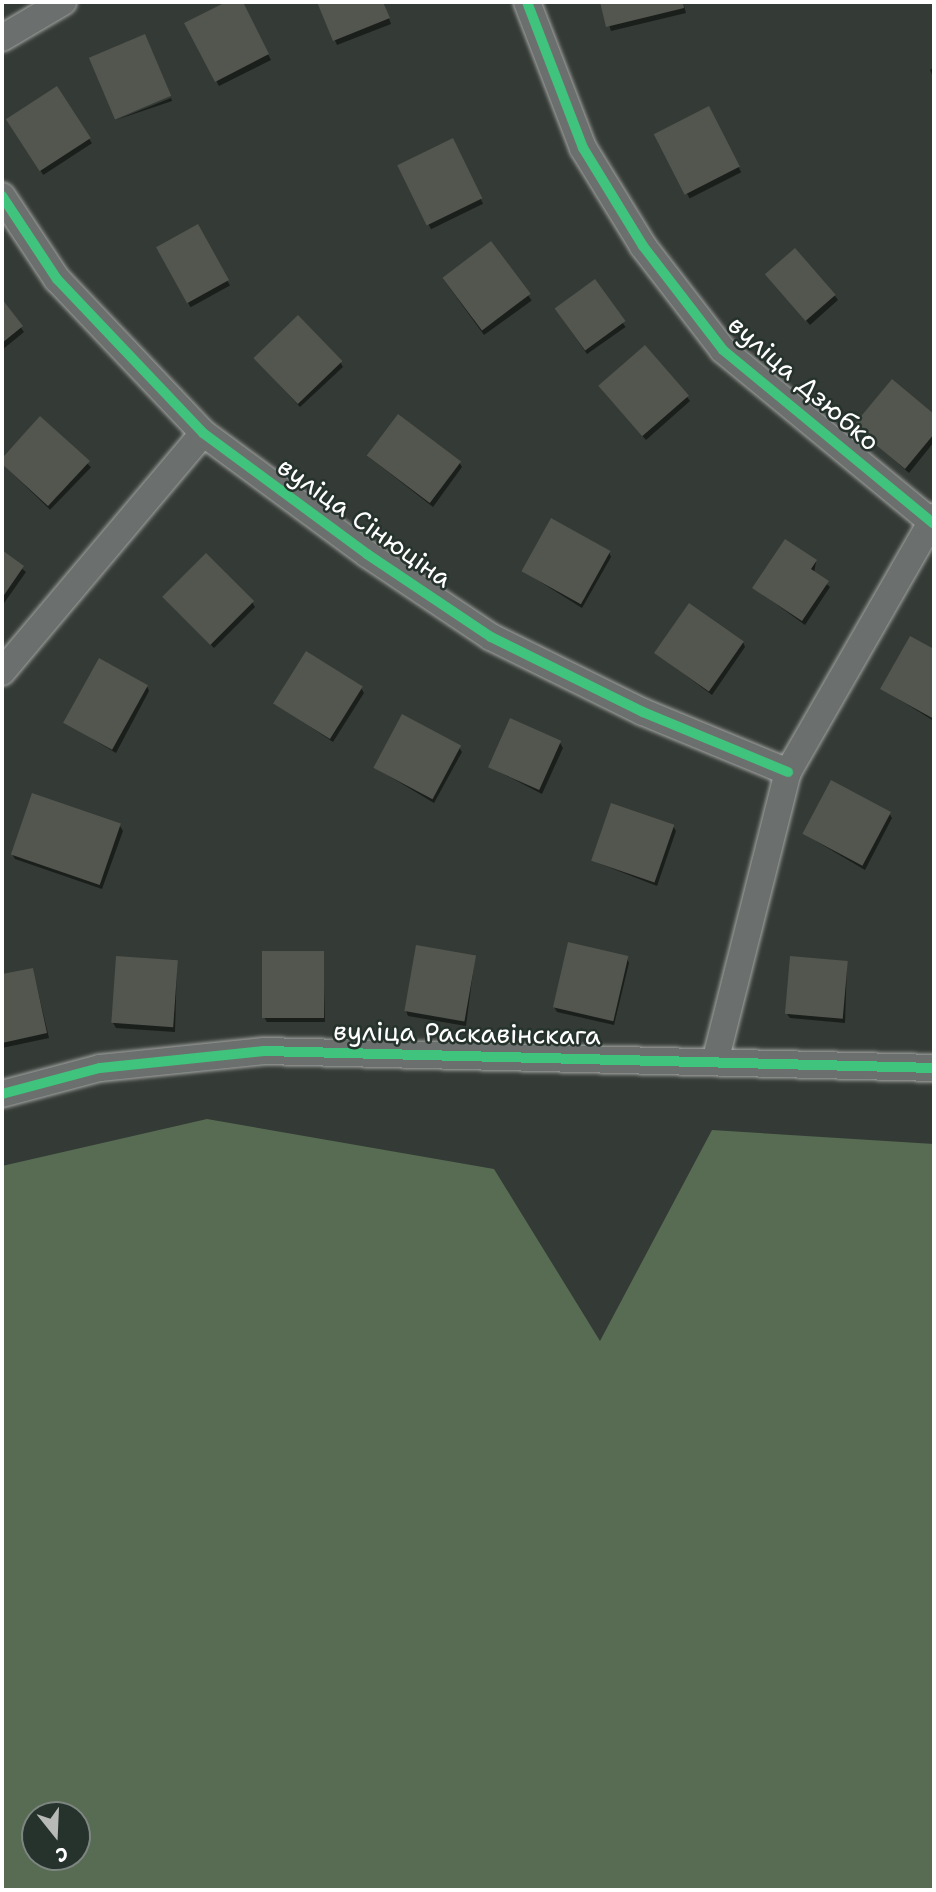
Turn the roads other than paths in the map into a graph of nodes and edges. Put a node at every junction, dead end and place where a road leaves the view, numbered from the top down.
1 (64, 2) edge
2 (527, 2) edge
3 (2, 38) edge
4 (2, 196) edge
5 (203, 433) junction
6 (933, 521) edge
7 (2, 672) edge
8 (788, 772) junction
9 (715, 1062) junction
10 (934, 1068) edge
11 (2, 1094) edge

1 - 3 street
2 - 6 street, вуліца Дзюбко
4 - 5 street, вуліца Сінюціна
5 - 7 street
5 - 8 street, вуліца Сінюціна
6 - 8 street
8 - 9 street
9 - 10 street, вуліца Раскавінскага
9 - 11 street, вуліца Раскавінскага

